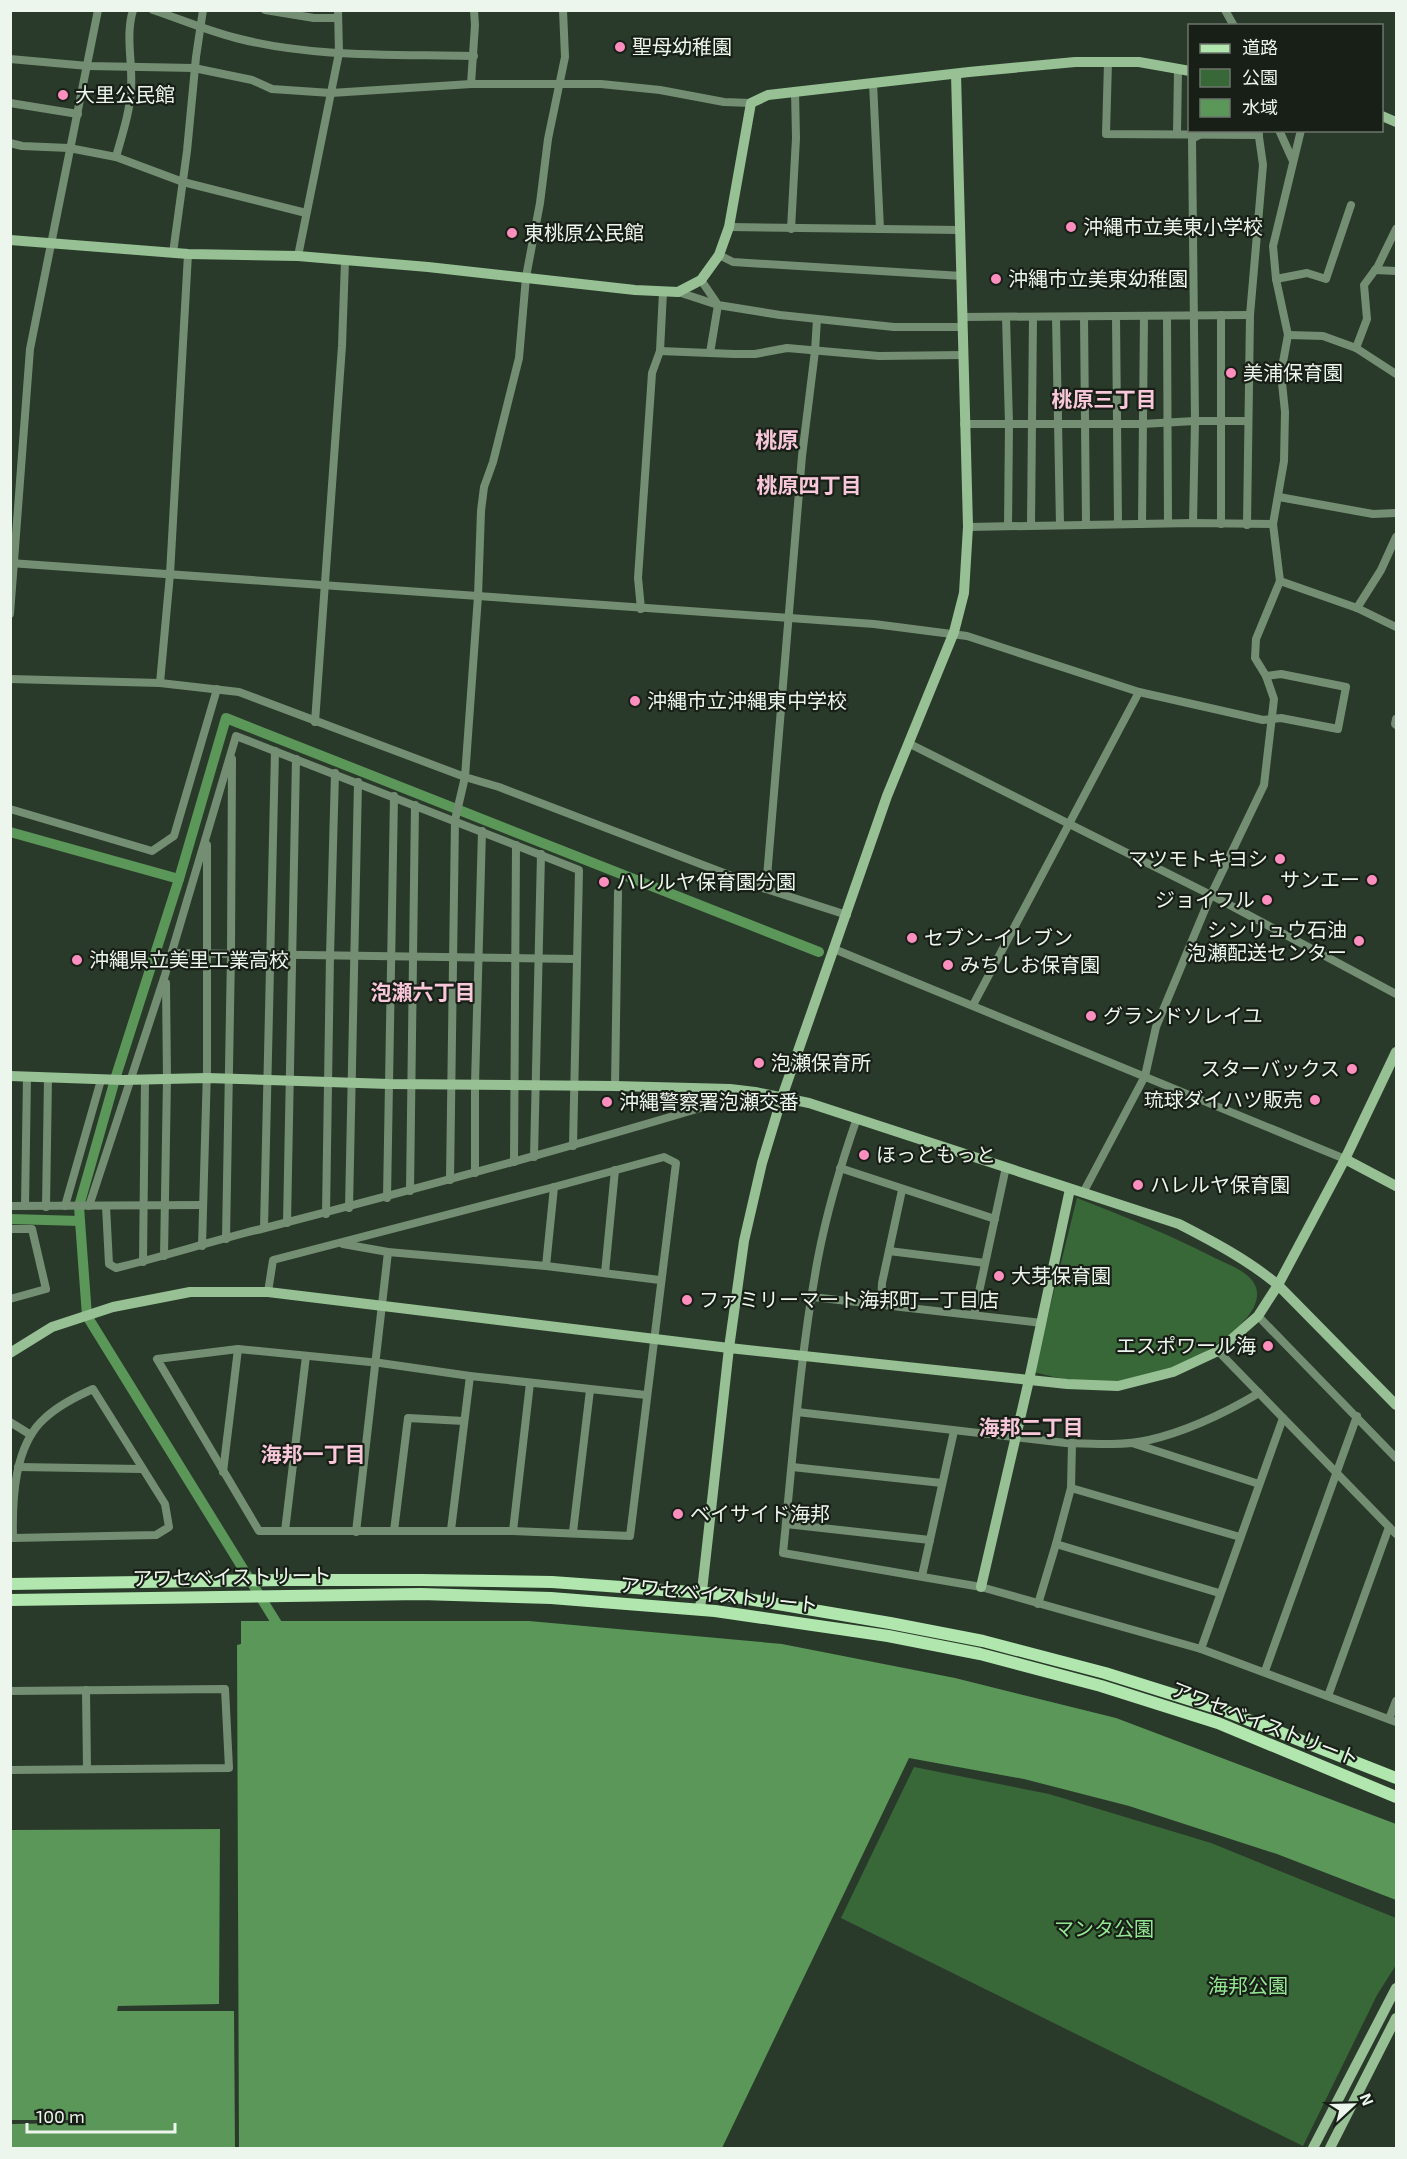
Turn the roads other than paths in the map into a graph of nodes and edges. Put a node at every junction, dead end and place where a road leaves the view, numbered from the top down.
1 (98, 10) edge
2 (133, 10) edge
3 (153, 10) edge
4 (203, 10) edge
5 (265, 10) edge
6 (474, 10) edge
7 (563, 10) edge
8 (1225, 10) edge
9 (338, 14) edge
10 (1233, 24) edge
11 (202, 27) junction
12 (339, 53) junction
13 (474, 56) junction
14 (10, 58) edge
15 (1108, 62) junction
16 (88, 66) junction
17 (130, 66) junction
18 (194, 68) junction
19 (1178, 69) junction
20 (1188, 71) edge
21 (957, 74) junction
22 (873, 83) junction
23 (471, 84) junction
24 (560, 85) junction
25 (795, 91) junction
26 (331, 93) junction
27 (10, 103) edge
28 (751, 103) junction
29 (78, 114) junction
30 (1202, 132) edge
31 (1280, 132) edge
32 (1300, 132) edge
33 (1259, 133) edge
34 (1177, 134) junction
35 (10, 143) edge
36 (69, 148) junction
37 (116, 158) junction
38 (1293, 161) junction
39 (183, 182) junction
40 (1351, 205) dead end
41 (306, 213) junction
42 (729, 227) junction
43 (791, 229) junction
44 (880, 229) junction
45 (1396, 229) edge
46 (960, 230) junction
47 (10, 240) edge
48 (51, 244) junction
49 (173, 253) junction
50 (188, 255) junction
51 (719, 255) junction
52 (298, 256) junction
53 (345, 261) junction
54 (1375, 270) junction
55 (1396, 271) edge
56 (962, 276) junction
57 (526, 277) junction
58 (1276, 279) junction
59 (701, 280) junction
60 (663, 292) junction
61 (678, 292) junction
62 (718, 305) junction
63 (1221, 315) junction
64 (1250, 315) junction
65 (1084, 316) junction
66 (1116, 316) junction
67 (1144, 316) junction
68 (1167, 316) junction
69 (1193, 316) junction
70 (1006, 317) junction
71 (1033, 317) junction
72 (1056, 317) junction
73 (817, 319) junction
74 (963, 322) junction
75 (1288, 335) junction
76 (1356, 348) junction
77 (660, 351) junction
78 (816, 351) junction
79 (710, 353) junction
80 (964, 354) junction
81 (1396, 374) edge
82 (1195, 421) junction
83 (1220, 421) junction
84 (1248, 422) junction
85 (1060, 423) junction
86 (1169, 423) junction
87 (964, 424) junction
88 (1009, 424) junction
89 (1033, 424) junction
90 (1086, 424) junction
91 (1116, 424) junction
92 (1142, 424) junction
93 (1279, 497) junction
94 (1396, 513) edge
95 (1168, 523) junction
96 (1193, 523) junction
97 (1118, 524) junction
98 (1142, 524) junction
99 (1221, 524) junction
100 (1273, 524) junction
101 (1031, 525) junction
102 (1060, 525) junction
103 (1086, 525) junction
104 (1247, 525) junction
105 (1008, 526) junction
106 (968, 527) junction
107 (1396, 537) edge
108 (12, 564) edge
109 (170, 574) junction
110 (1280, 581) junction
111 (325, 585) junction
112 (477, 596) junction
113 (1357, 608) junction
114 (641, 609) junction
115 (10, 614) edge
116 (788, 619) junction
117 (1396, 627) edge
118 (954, 632) junction
119 (1266, 676) junction
120 (10, 679) edge
121 (160, 683) junction
122 (217, 689) junction
123 (1139, 692) junction
124 (1272, 719) junction
125 (1396, 719) edge
126 (315, 722) junction
127 (1396, 725) edge
128 (908, 742) junction
129 (232, 749) junction
130 (275, 751) junction
131 (297, 759) junction
132 (335, 773) junction
133 (465, 777) junction
134 (358, 782) junction
135 (394, 796) junction
136 (415, 805) junction
137 (10, 809) edge
138 (455, 820) junction
139 (1068, 824) junction
140 (482, 831) junction
141 (207, 837) junction
142 (516, 845) junction
143 (541, 855) junction
144 (766, 889) junction
145 (618, 892) dead end
146 (1211, 895) junction
147 (847, 915) junction
148 (834, 949) junction
149 (172, 953) junction
150 (208, 953) junction
151 (231, 954) junction
152 (270, 954) junction
153 (291, 955) junction
154 (330, 955) junction
155 (354, 956) junction
156 (390, 956) junction
157 (412, 957) junction
158 (452, 957) junction
159 (478, 958) junction
160 (514, 958) junction
161 (538, 959) junction
162 (576, 959) junction
163 (165, 975) junction
164 (1396, 994) edge
165 (973, 1005) junction
166 (1396, 1052) edge
167 (10, 1076) edge
168 (27, 1076) junction
169 (1145, 1076) junction
170 (48, 1078) junction
171 (207, 1078) junction
172 (167, 1079) junction
173 (228, 1079) junction
174 (101, 1080) junction
175 (130, 1080) junction
176 (145, 1080) junction
177 (267, 1080) junction
178 (289, 1082) junction
179 (328, 1083) junction
180 (352, 1083) junction
181 (389, 1084) junction
182 (412, 1084) junction
183 (450, 1084) junction
184 (475, 1084) junction
185 (514, 1085) junction
186 (536, 1086) junction
187 (574, 1086) junction
188 (615, 1086) junction
189 (716, 1089) junction
190 (782, 1097) junction
191 (857, 1118) junction
192 (573, 1146) junction
193 (534, 1157) junction
194 (1345, 1159) junction
195 (514, 1162) junction
196 (1006, 1167) junction
197 (840, 1168) junction
198 (615, 1170) junction
199 (475, 1173) junction
200 (450, 1180) junction
201 (1396, 1186) edge
202 (554, 1187) junction
203 (1070, 1189) junction
204 (902, 1190) junction
205 (410, 1191) junction
206 (1083, 1193) junction
207 (387, 1198) junction
208 (203, 1204) junction
209 (165, 1205) junction
210 (10, 1206) edge
211 (25, 1206) junction
212 (65, 1206) junction
213 (89, 1206) junction
214 (106, 1206) junction
215 (143, 1206) junction
216 (46, 1207) junction
217 (350, 1208) junction
218 (326, 1214) junction
219 (995, 1219) junction
220 (287, 1223) junction
221 (264, 1228) junction
222 (10, 1229) edge
223 (226, 1239) junction
224 (338, 1243) junction
225 (202, 1246) junction
226 (889, 1251) junction
227 (388, 1252) junction
228 (164, 1256) junction
229 (143, 1262) junction
230 (985, 1263) junction
231 (546, 1266) junction
232 (605, 1273) junction
233 (660, 1280) junction
234 (1278, 1285) junction
235 (268, 1292) junction
236 (812, 1297) junction
237 (10, 1299) edge
238 (882, 1305) junction
239 (381, 1306) junction
240 (974, 1315) junction
241 (1258, 1316) junction
242 (1042, 1323) junction
243 (653, 1338) junction
244 (729, 1348) junction
245 (238, 1349) junction
246 (1218, 1351) junction
247 (10, 1353) edge
248 (306, 1356) junction
249 (804, 1356) junction
250 (374, 1363) junction
251 (470, 1376) junction
252 (1029, 1380) junction
253 (530, 1383) junction
254 (590, 1390) junction
255 (1259, 1393) junction
256 (646, 1395) junction
257 (1394, 1398) edge
258 (798, 1412) junction
259 (1357, 1416) junction
260 (1283, 1418) junction
261 (464, 1420) junction
262 (10, 1422) edge
263 (954, 1431) junction
264 (31, 1435) junction
265 (1016, 1437) junction
266 (1128, 1442) junction
267 (1072, 1443) junction
268 (1396, 1458) edge
269 (18, 1467) junction
270 (792, 1467) junction
271 (142, 1469) junction
272 (223, 1472) junction
273 (1336, 1473) junction
274 (942, 1483) junction
275 (1259, 1484) junction
276 (1071, 1488) junction
277 (786, 1524) junction
278 (1389, 1527) junction
279 (451, 1530) junction
280 (285, 1531) junction
281 (394, 1531) junction
282 (513, 1531) junction
283 (356, 1532) junction
284 (573, 1532) junction
285 (1396, 1534) edge
286 (1240, 1537) junction
287 (930, 1540) junction
288 (1056, 1544) junction
289 (922, 1576) junction
290 (10, 1584) edge
291 (981, 1587) junction
292 (701, 1592) junction
293 (1219, 1593) junction
294 (10, 1600) edge
295 (1038, 1604) junction
296 (700, 1609) junction
297 (1201, 1648) junction
298 (1265, 1671) junction
299 (86, 1690) junction
300 (10, 1691) edge
301 (1328, 1696) junction
302 (1396, 1701) edge
303 (1393, 1721) edge
304 (87, 1769) junction
305 (10, 1770) edge
306 (1396, 1778) edge
307 (1396, 1797) edge
308 (1396, 1988) edge
309 (1396, 2018) edge
310 (1314, 2148) edge
311 (1330, 2148) edge

1 - 16 street
2 - 17 street
3 - 11 street
4 - 11 street
5 - 9 street
6 - 13 street
7 - 24 street
8 - 10 street
9 - 12 street
11 - 12 street
11 - 18 street
12 - 13 street
12 - 26 street
13 - 23 street
14 - 16 street
15 - 19 street
15 - 21 street
15 - 34 street
16 - 17 street
16 - 29 street
17 - 18 street
17 - 37 street
18 - 26 street
18 - 39 street
19 - 20 street
19 - 34 street
21 - 22 street
21 - 46 street
22 - 25 street
22 - 44 street
23 - 24 street
23 - 26 street
24 - 28 street
24 - 57 street
25 - 28 street
25 - 43 street
26 - 41 street
27 - 29 street
28 - 42 street
29 - 36 street
30 - 33 street
30 - 34 street
30 - 69 street
31 - 38 street
32 - 38 street
33 - 64 street
35 - 36 street
36 - 37 street
36 - 48 street
37 - 39 street
38 - 58 street
39 - 41 street
39 - 49 street
40 - 58 street
41 - 52 street
42 - 43 street
42 - 51 street
43 - 44 street
44 - 46 street
45 - 54 street
46 - 56 street
47 - 48 street
48 - 49 street
48 - 108 street
49 - 50 street
50 - 52 street
50 - 109 street
51 - 56 street
51 - 59 street
52 - 53 street
53 - 57 street
53 - 111 street
54 - 55 street
54 - 76 street
56 - 74 street
57 - 60 street
57 - 112 street
58 - 75 street
59 - 61 street
59 - 62 street
60 - 61 street
60 - 77 street
61 - 62 street
62 - 73 street
62 - 79 street
63 - 64 street
63 - 69 street
63 - 83 street
64 - 84 street
65 - 66 street
65 - 72 street
65 - 90 street
66 - 67 street
66 - 91 street
67 - 68 street
67 - 92 street
68 - 69 street
68 - 86 street
69 - 82 street
70 - 71 street
70 - 74 street
70 - 88 street
71 - 72 street
71 - 89 street
72 - 85 street
73 - 74 street
73 - 78 street
74 - 80 street
75 - 76 street
75 - 93 street
76 - 81 street
77 - 79 street
77 - 114 street
78 - 79 street
78 - 80 street
78 - 116 street
80 - 87 street
82 - 83 street
82 - 86 street
82 - 96 street
83 - 84 street
83 - 99 street
84 - 104 street
85 - 89 street
85 - 90 street
85 - 102 street
86 - 92 street
86 - 95 street
87 - 88 street
87 - 106 street
88 - 89 street
88 - 105 street
89 - 101 street
90 - 91 street
90 - 103 street
91 - 92 street
91 - 97 street
92 - 98 street
93 - 94 street
93 - 100 street
95 - 96 street
95 - 98 street
96 - 99 street
97 - 98 street
97 - 103 street
99 - 104 street
100 - 104 street
100 - 110 street
101 - 102 street
101 - 105 street
102 - 103 street
105 - 106 street
106 - 118 street
107 - 113 street
108 - 109 street
108 - 115 street
109 - 111 street
109 - 121 street
110 - 113 street
110 - 119 street
111 - 112 street
111 - 126 street
112 - 114 street
112 - 133 street
113 - 117 street
114 - 116 street
116 - 118 street
116 - 144 street
118 - 123 street
118 - 128 street
119 - 124 street
119 - 124 street
120 - 121 street
121 - 122 street
122 - 126 street
122 - 137 street
123 - 124 street
123 - 139 street
124 - 146 street
125 - 127 street
126 - 133 street
128 - 139 street
128 - 147 street
129 - 130 street
129 - 141 street
129 - 151 street
130 - 131 street
130 - 152 street
131 - 132 street
131 - 153 street
132 - 134 street
132 - 154 street
133 - 138 street
133 - 144 street
134 - 135 street
134 - 155 street
135 - 136 street
135 - 156 street
136 - 138 street
136 - 157 street
138 - 140 street
138 - 158 street
139 - 146 street
139 - 165 street
140 - 142 street
140 - 159 street
141 - 149 street
141 - 150 street
142 - 143 street
142 - 160 street
143 - 161 street
143 - 162 street
144 - 147 street
145 - 188 street
146 - 164 street
146 - 169 street
147 - 148 street
148 - 165 street
148 - 190 street
149 - 150 street
149 - 163 street
150 - 151 street
150 - 171 street
151 - 152 street
151 - 173 street
152 - 153 street
152 - 177 street
153 - 154 street
153 - 178 street
154 - 155 street
154 - 179 street
155 - 156 street
155 - 180 street
156 - 157 street
156 - 181 street
157 - 158 street
157 - 182 street
158 - 159 street
158 - 183 street
159 - 160 street
159 - 184 street
160 - 161 street
160 - 185 street
161 - 162 street
161 - 186 street
162 - 187 street
163 - 172 street
163 - 175 street
165 - 169 street
166 - 194 street
167 - 168 street
168 - 170 street
168 - 211 street
169 - 194 street
169 - 206 street
170 - 174 street
170 - 216 street
171 - 172 street
171 - 173 street
171 - 208 street
172 - 176 street
172 - 209 street
173 - 177 street
173 - 223 street
174 - 175 street
174 - 212 street
175 - 176 street
175 - 213 street
176 - 215 street
177 - 178 street
177 - 221 street
178 - 179 street
178 - 220 street
179 - 180 street
179 - 218 street
180 - 181 street
180 - 217 street
181 - 182 street
181 - 207 street
182 - 183 street
182 - 205 street
183 - 184 street
183 - 200 street
184 - 185 street
184 - 199 street
185 - 186 street
185 - 195 street
186 - 187 street
186 - 193 street
187 - 188 street
187 - 192 street
188 - 189 street
189 - 190 street
189 - 192 street
190 - 191 street
190 - 244 street
191 - 196 street
191 - 197 street
192 - 193 street
193 - 195 street
194 - 201 street
194 - 234 street
195 - 199 street
196 - 203 street
196 - 219 street
197 - 204 street
197 - 236 street
198 - 202 street
198 - 232 street
198 - 233 street
199 - 200 street
200 - 205 street
202 - 224 street
202 - 231 street
203 - 206 street
203 - 242 street
204 - 219 street
204 - 226 street
205 - 207 street
206 - 234 street
207 - 217 street
208 - 209 street
208 - 225 street
209 - 215 street
209 - 228 street
210 - 211 street
211 - 216 street
212 - 213 street
212 - 216 street
213 - 214 street
214 - 215 street
214 - 229 street
215 - 229 street
217 - 218 street
218 - 220 street
219 - 230 street
220 - 221 street
221 - 223 street
222 - 237 street
223 - 225 street
224 - 227 street
224 - 235 street
225 - 228 street
226 - 230 street
226 - 238 street
227 - 231 street
227 - 239 street
228 - 229 street
230 - 240 street
231 - 232 street
232 - 233 street
233 - 243 street
234 - 241 street
234 - 257 street
235 - 239 street
235 - 247 street
236 - 238 street
236 - 249 street
238 - 240 street
239 - 243 street
239 - 250 street
240 - 242 street
241 - 246 street
241 - 259 street
242 - 252 street
243 - 244 street
243 - 256 street
244 - 249 street
244 - 292 street
245 - 248 street
245 - 272 street
245 - 272 street
246 - 252 street
246 - 255 street
248 - 250 street
248 - 280 street
249 - 252 street
249 - 258 street
250 - 251 street
250 - 283 street
251 - 253 street
251 - 261 street
252 - 265 street
253 - 254 street
253 - 282 street
254 - 256 street
254 - 284 street
255 - 260 street
255 - 266 street
256 - 284 street
258 - 263 street
258 - 270 street
259 - 268 street
259 - 273 street
260 - 273 street
260 - 275 street
261 - 279 street
261 - 281 street
262 - 264 street
263 - 265 street
263 - 274 street
264 - 269 street
264 - 271 street
265 - 267 street
265 - 291 street
266 - 267 street
266 - 275 street
267 - 276 street
269 - 271 street
269 - 271 street
270 - 274 street
270 - 277 street
272 - 280 street
273 - 278 street
273 - 298 street
274 - 287 street
275 - 286 street
276 - 286 street
276 - 288 street
277 - 287 street
277 - 289 street
278 - 285 street
278 - 301 street
279 - 281 street
279 - 282 street
280 - 283 street
281 - 283 street
282 - 284 street
286 - 293 street
287 - 289 street
288 - 293 street
288 - 295 street
289 - 291 street
290 - 292 main road, アワセベイストリート
291 - 295 street
292 - 296 street
292 - 306 main road, アワセベイストリート
293 - 297 street
294 - 296 main road, アワセベイストリート
295 - 297 street
296 - 307 main road, アワセベイストリート
297 - 298 street
298 - 301 street
299 - 300 street
299 - 304 street
299 - 304 street
301 - 303 street
302 - 303 street
304 - 305 street
308 - 310 street
309 - 311 street

